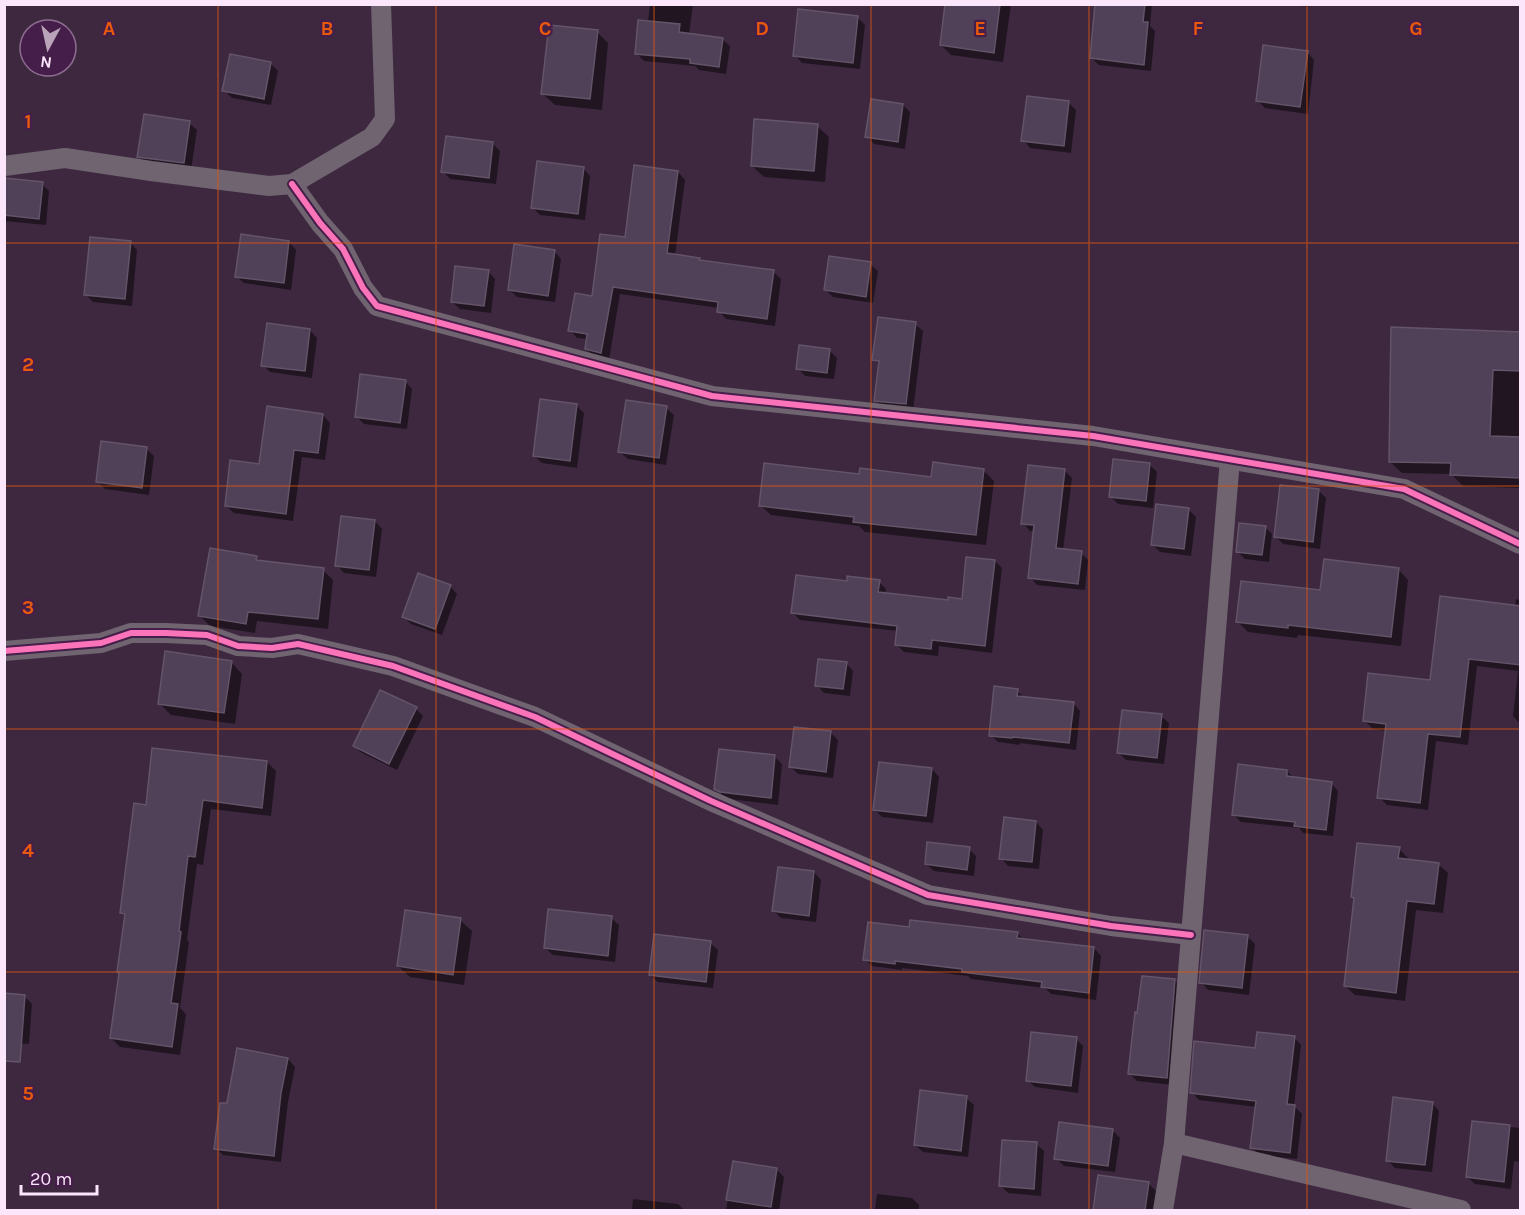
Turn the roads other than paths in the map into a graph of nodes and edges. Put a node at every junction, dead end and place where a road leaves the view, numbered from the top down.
1 (381, 4) edge
2 (4, 166) edge
3 (292, 184) junction
4 (1230, 459) junction
5 (1521, 544) edge
6 (4, 651) edge
7 (1191, 935) junction
8 (1174, 1143) junction
9 (1163, 1210) edge
10 (1461, 1210) edge

1 - 3 street
2 - 3 street
3 - 4 street
4 - 5 street
4 - 7 street
6 - 7 street
7 - 8 street
8 - 9 street
8 - 10 street

